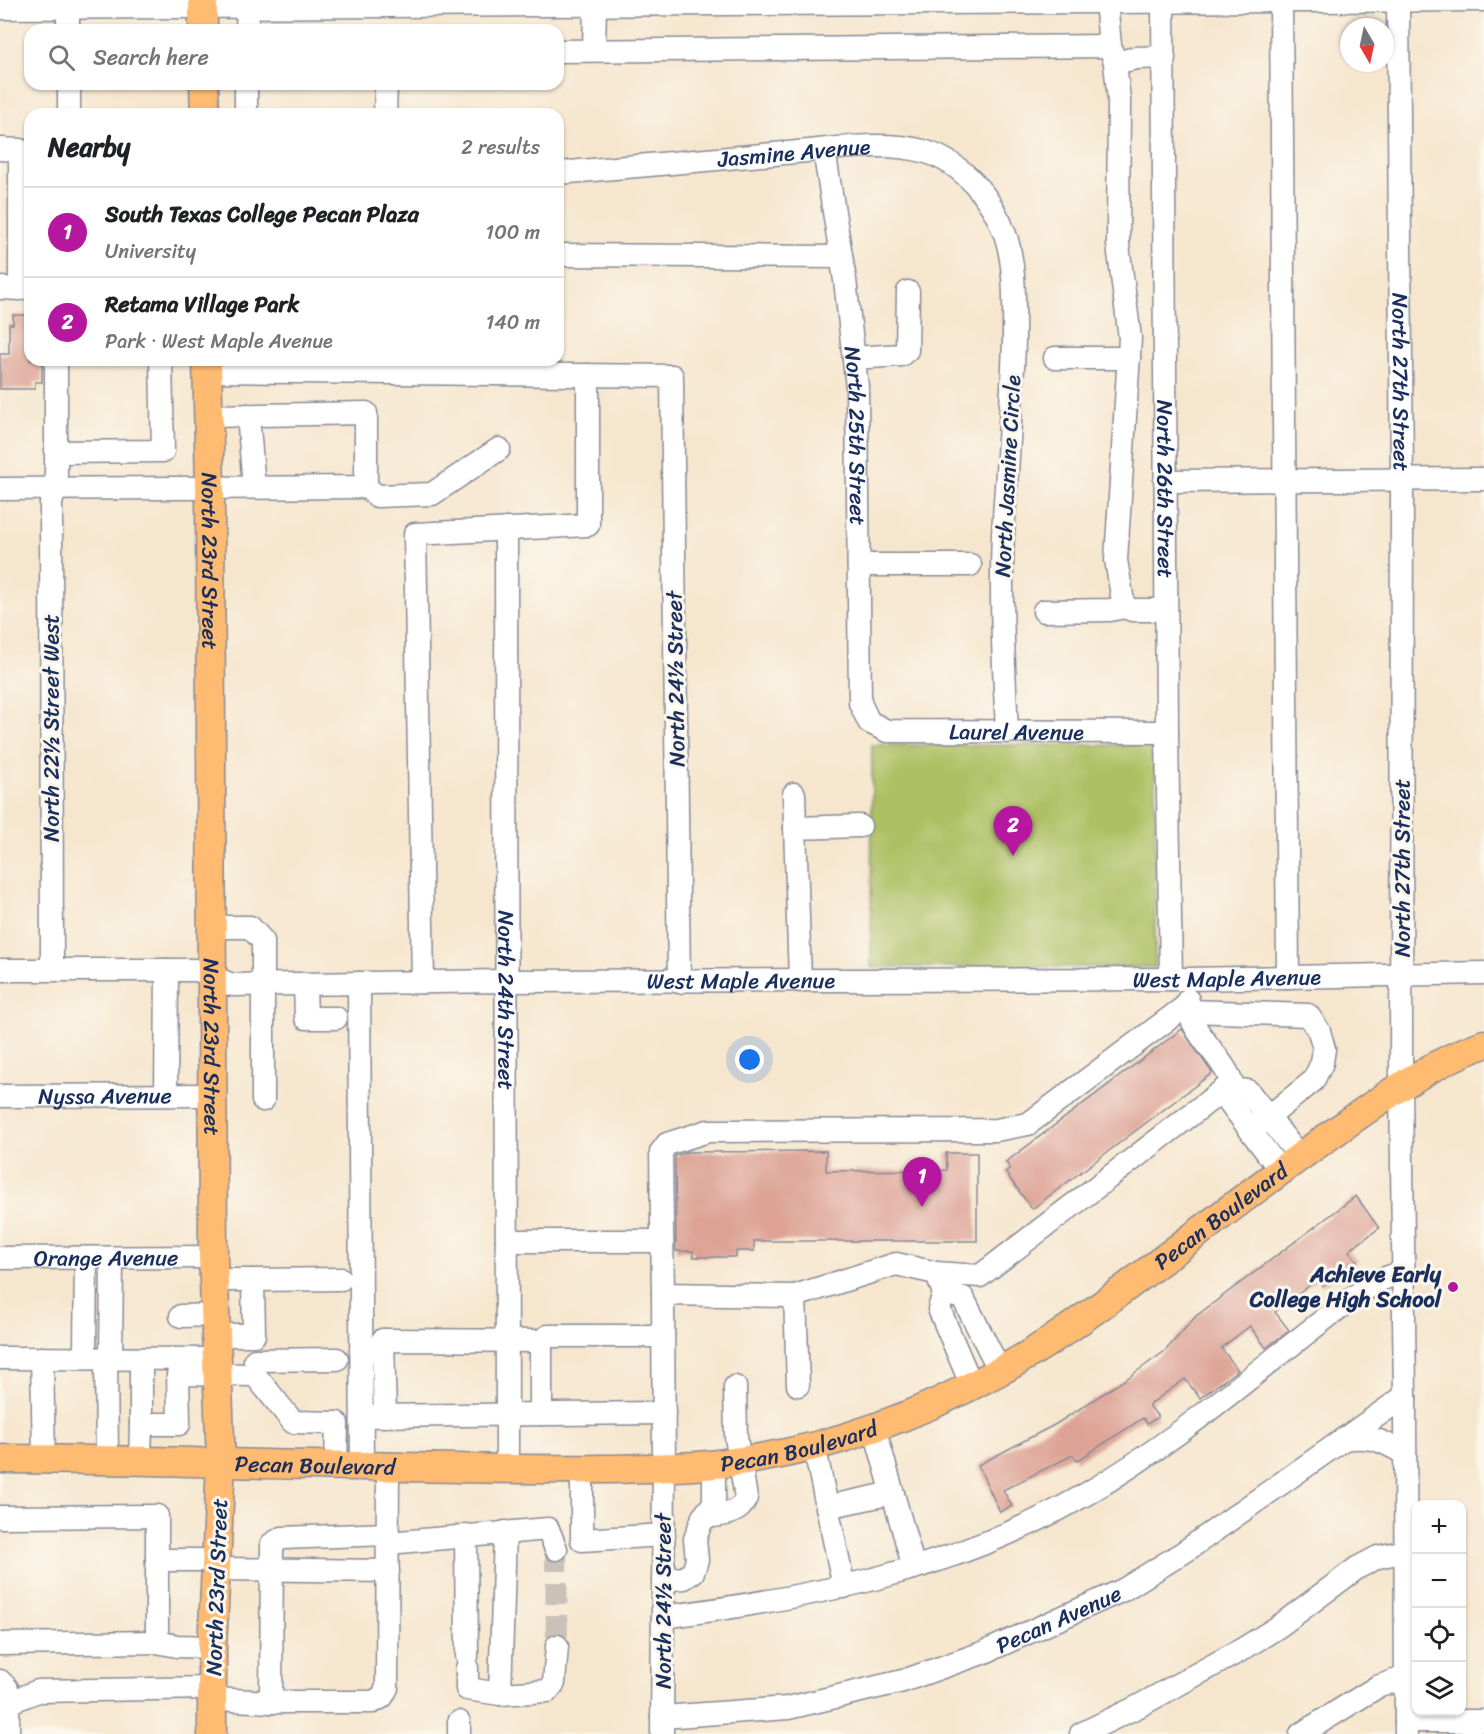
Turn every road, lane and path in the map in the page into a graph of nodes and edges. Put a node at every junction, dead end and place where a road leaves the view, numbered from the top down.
1 (1163, 0) edge
2 (1484, 0) edge
3 (1106, 1) edge
4 (1281, 1) edge
5 (702, 2) edge
6 (1398, 2) junction
7 (458, 3) edge
8 (595, 5) junction
9 (248, 7) junction
10 (0, 8) edge
11 (203, 12) edge
12 (68, 19) edge
13 (247, 24) edge
14 (594, 50) junction
15 (564, 51) edge
16 (1113, 54) junction
17 (1164, 57) junction
18 (69, 90) edge
19 (204, 90) edge
20 (246, 90) edge
21 (386, 90) edge
22 (69, 108) edge
23 (204, 108) edge
24 (246, 108) edge
25 (385, 108) edge
26 (0, 149) edge
27 (824, 150) junction
28 (564, 172) edge
29 (1000, 223) joint
30 (564, 255) edge
31 (841, 257) junction
32 (0, 288) edge
33 (908, 292) dead end
34 (854, 358) junction
35 (1055, 358) dead end
36 (1129, 358) junction
37 (56, 366) edge
38 (161, 366) edge
39 (208, 366) edge
40 (246, 366) edge
41 (588, 375) junction
42 (248, 415) junction
43 (208, 416) junction
44 (499, 449) dead end
45 (56, 452) junction
46 (104, 452) junction
47 (1484, 479) edge
48 (1285, 480) junction
49 (1402, 480) junction
50 (1165, 481) junction
51 (366, 487) junction
52 (104, 488) junction
53 (210, 488) junction
54 (254, 488) junction
55 (0, 489) edge
56 (56, 489) junction
57 (506, 529) junction
58 (859, 565) junction
59 (970, 565) dead end
60 (1124, 607) junction
61 (1044, 610) dead end
62 (1166, 610) junction
63 (869, 722) joint
64 (1007, 732) junction
65 (1167, 732) junction
66 (794, 794) dead end
67 (860, 826) dead end
68 (795, 828) junction
69 (212, 927) junction
70 (52, 969) junction
71 (0, 970) edge
72 (166, 970) junction
73 (1484, 973) edge
74 (1402, 974) junction
75 (212, 976) junction
76 (1288, 977) junction
77 (1180, 979) junction
78 (506, 981) junction
79 (800, 981) junction
80 (423, 982) junction
81 (679, 982) junction
82 (359, 983) junction
83 (264, 984) junction
84 (305, 984) junction
85 (1188, 1008) junction
86 (336, 1018) dead end
87 (1484, 1044) edge
88 (1401, 1085) junction
89 (1233, 1087) junction
90 (166, 1095) junction
91 (211, 1095) junction
92 (0, 1096) edge
93 (263, 1100) dead end
94 (1268, 1117) junction
95 (1251, 1131) junction
96 (1290, 1163) junction
97 (507, 1241) junction
98 (662, 1241) junction
99 (0, 1258) edge
100 (86, 1258) junction
101 (112, 1258) junction
102 (213, 1269) junction
103 (1402, 1272) junction
104 (341, 1279) dead end
105 (253, 1280) junction
106 (940, 1283) junction
107 (663, 1294) junction
108 (795, 1296) junction
109 (181, 1316) dead end
110 (977, 1326) junction
111 (254, 1335) junction
112 (663, 1336) junction
113 (952, 1339) junction
114 (383, 1340) junction
115 (507, 1341) junction
116 (541, 1341) junction
117 (216, 1346) junction
118 (85, 1349) dead end
119 (361, 1350) junction
120 (0, 1358) edge
121 (42, 1358) junction
122 (108, 1358) junction
123 (141, 1359) junction
124 (337, 1359) dead end
125 (178, 1366) junction
126 (255, 1367) junction
127 (1000, 1371) junction
128 (798, 1385) dead end
129 (972, 1386) junction
130 (735, 1387) dead end
131 (1405, 1396) junction
132 (664, 1413) junction
133 (541, 1414) junction
134 (507, 1415) junction
135 (362, 1416) junction
136 (385, 1416) junction
137 (141, 1424) junction
138 (874, 1427) junction
139 (1343, 1439) junction
140 (814, 1445) junction
141 (1405, 1454) junction
142 (0, 1459) edge
143 (44, 1459) junction
144 (107, 1460) junction
145 (140, 1461) junction
146 (221, 1463) junction
147 (727, 1463) junction
148 (362, 1467) junction
149 (664, 1467) junction
150 (582, 1469) junction
151 (507, 1470) junction
152 (893, 1493) junction
153 (827, 1507) junction
154 (0, 1517) edge
155 (703, 1517) junction
156 (505, 1532) junction
157 (466, 1535) junction
158 (664, 1535) junction
159 (388, 1539) junction
160 (556, 1549) tunnel mouth
161 (1406, 1551) junction
162 (157, 1560) junction
163 (216, 1564) junction
164 (914, 1568) junction
165 (272, 1570) junction
166 (388, 1571) junction
167 (663, 1580) junction
168 (844, 1587) junction
169 (663, 1617) junction
170 (157, 1642) junction
171 (0, 1644) edge
172 (557, 1646) tunnel mouth
173 (212, 1647) junction
174 (1406, 1677) junction
175 (0, 1681) edge
176 (212, 1694) junction
177 (500, 1694) junction
178 (277, 1702) junction
179 (8, 1703) junction
180 (1484, 1721) edge
181 (662, 1726) edge
182 (1406, 1728) edge
183 (8, 1734) edge
184 (212, 1734) edge
185 (1081, 1734) edge
186 (1301, 1734) edge

1 - 3 street
1 - 4 street
1 - 17 street, North 26th Street
2 - 6 street
3 - 5 street
3 - 16 street
4 - 6 street
4 - 48 street
5 - 8 street
6 - 49 street, North 27th Street
7 - 8 street
7 - 9 street
8 - 14 street
9 - 11 street
9 - 13 street
10 - 12 street
11 - 12 street
14 - 15 street
14 - 16 street
16 - 17 street
16 - 36 street
17 - 50 street, North 26th Street
18 - 22 street
19 - 23 main road
20 - 24 street
21 - 25 street
26 - 32 street
27 - 28 street, Jasmine Avenue
27 - 29 street, Jasmine Avenue
27 - 31 street, North 25th Street
29 - 64 street, North Jasmine Circle
30 - 31 street
31 - 34 street, North 25th Street
33 - 34 street
34 - 58 street, North 25th Street
35 - 36 street
36 - 60 street
37 - 45 street, North 22½ Street West
38 - 46 street
39 - 43 main road, North 23rd Street
40 - 41 street
41 - 57 street
41 - 81 street, North 24½ Street
42 - 43 street
42 - 51 street
42 - 54 street
43 - 53 main road, North 23rd Street
44 - 51 street
45 - 46 street
45 - 56 street, North 22½ Street West
46 - 52 street
47 - 49 street
48 - 49 street
48 - 50 street
48 - 76 street
49 - 74 street, North 27th Street
50 - 62 street, North 26th Street
51 - 54 street
52 - 53 street
52 - 56 street
53 - 54 street
53 - 69 main road, North 23rd Street
55 - 56 street
56 - 70 street, North 22½ Street West
57 - 78 street, North 24th Street
57 - 80 street
58 - 59 street
58 - 63 street, North 25th Street
60 - 61 street
60 - 62 street
62 - 65 street, North 26th Street
63 - 64 street, Laurel Avenue
64 - 65 street, Laurel Avenue
65 - 77 street, North 26th Street
66 - 68 street
67 - 68 street
68 - 79 street
69 - 75 main road, North 23rd Street
69 - 83 street
70 - 71 street, West Maple Avenue
70 - 72 street, West Maple Avenue
72 - 75 street, West Maple Avenue
72 - 90 street
73 - 74 street, West Maple Avenue
74 - 76 street, West Maple Avenue
74 - 88 street, North 27th Street
75 - 83 street, West Maple Avenue
75 - 91 main road, North 23rd Street
76 - 77 street, West Maple Avenue
77 - 79 street, West Maple Avenue
77 - 85 street, North 26th Street
78 - 80 street, West Maple Avenue
78 - 81 street, West Maple Avenue
78 - 97 street, North 24th Street
79 - 81 street, West Maple Avenue
80 - 82 street, West Maple Avenue
82 - 84 street, West Maple Avenue
82 - 119 street
83 - 84 street, West Maple Avenue
83 - 93 street
84 - 86 street
85 - 89 street
85 - 94 street
85 - 98 street, North 24½ Street
87 - 88 main road, Pecan Boulevard
88 - 96 main road, Pecan Boulevard
88 - 103 street, North 27th Street
89 - 94 street
89 - 95 street
89 - 106 street
90 - 91 street, Nyssa Avenue
90 - 92 street, Nyssa Avenue
91 - 102 main road, North 23rd Street
94 - 95 street
94 - 96 street
95 - 96 street
96 - 127 main road, Pecan Boulevard
97 - 98 street
97 - 115 street, North 24th Street
98 - 107 street, North 24½ Street
99 - 100 street, Orange Avenue
100 - 101 street, Orange Avenue
100 - 118 street
101 - 102 street, Orange Avenue
101 - 122 street
102 - 105 street, Orange Avenue
102 - 117 main road, North 23rd Street
103 - 131 street, North 27th Street
103 - 164 street
104 - 105 street, Orange Avenue
105 - 111 street
106 - 108 street
106 - 110 street
106 - 113 street
107 - 108 street
107 - 112 street, North 24½ Street
108 - 128 street
109 - 117 street
110 - 113 street
110 - 127 street
111 - 117 street
111 - 126 street
112 - 116 street
112 - 132 street, North 24½ Street
113 - 129 street
114 - 115 street
114 - 119 street
114 - 136 street
115 - 116 street
115 - 134 street, North 24th Street
116 - 133 street
117 - 125 street
117 - 126 street
117 - 146 main road, North 23rd Street
119 - 135 street
120 - 121 street
121 - 122 street
121 - 143 street
122 - 123 street
122 - 144 street
123 - 125 street
123 - 137 street
124 - 126 street
125 - 137 street
126 - 148 street
127 - 129 main road, Pecan Boulevard
129 - 138 main road, Pecan Boulevard
130 - 147 street
131 - 139 street, Pecan Avenue
131 - 141 street, North 27th Street
132 - 133 street
132 - 149 street, North 24½ Street
133 - 134 street
134 - 136 street
134 - 151 street, North 24th Street
135 - 136 street
135 - 148 street
137 - 145 street
138 - 140 main road, Pecan Boulevard
138 - 152 street
139 - 141 street
139 - 181 street, Pecan Avenue
140 - 147 main road, Pecan Boulevard
140 - 153 street
141 - 161 street, North 27th Street
142 - 143 main road, Pecan Boulevard
143 - 144 main road, Pecan Boulevard
144 - 145 main road, Pecan Boulevard
145 - 146 main road, Pecan Boulevard
146 - 148 main road, Pecan Boulevard
146 - 163 main road, North 23rd Street
147 - 149 main road, Pecan Boulevard
147 - 155 street
147 - 155 street
148 - 151 main road, Pecan Boulevard
148 - 159 street
149 - 150 main road, Pecan Boulevard
149 - 158 street, North 24½ Street
150 - 151 main road, Pecan Boulevard
150 - 158 street
152 - 153 street
152 - 164 street
153 - 168 street
154 - 162 street
155 - 167 street
156 - 157 street
156 - 160 street
156 - 177 street
157 - 159 street
157 - 177 street
158 - 167 street, North 24½ Street
159 - 165 street
159 - 166 street
161 - 174 street, North 27th Street
161 - 185 street
162 - 163 street
162 - 170 street
163 - 165 street
163 - 173 main road, North 23rd Street
164 - 168 street
165 - 166 street
165 - 178 street
166 - 178 street
167 - 169 street, North 24½ Street
168 - 169 street
169 - 181 street, North 24½ Street
170 - 171 street
170 - 173 street
172 - 177 street
173 - 176 main road, North 23rd Street
174 - 182 street, North 27th Street
174 - 186 street
175 - 179 street
176 - 178 street
176 - 179 street
176 - 184 main road, North 23rd Street
179 - 183 street
180 - 182 street

